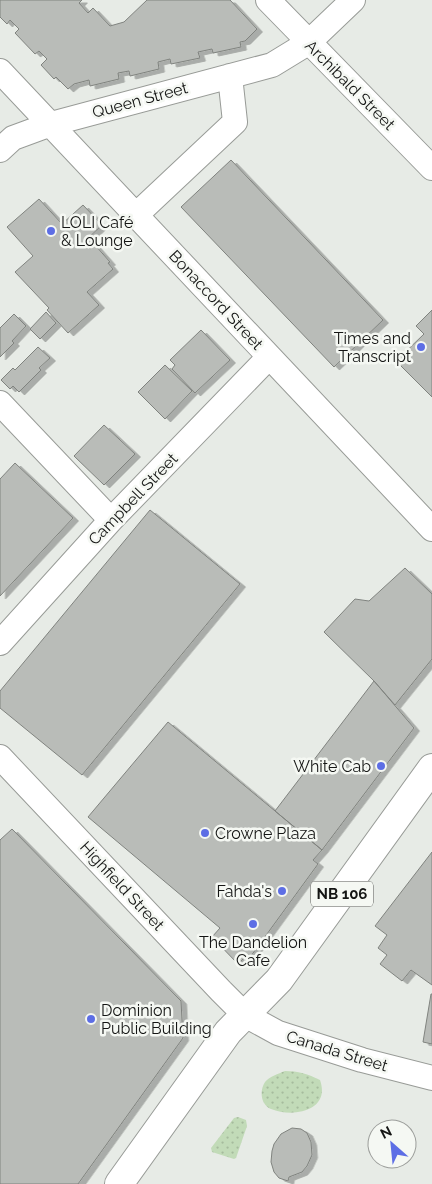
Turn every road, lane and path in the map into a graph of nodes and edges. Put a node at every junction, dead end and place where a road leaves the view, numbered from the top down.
1 (268, 0) edge
2 (353, 0) edge
3 (308, 43) junction
4 (0, 72) edge
5 (230, 76) junction
6 (51, 124) junction
7 (0, 150) edge
8 (432, 168) edge
9 (136, 215) junction
10 (269, 357) junction
11 (0, 403) edge
12 (111, 520) junction
13 (432, 529) edge
14 (0, 643) edge
15 (0, 757) edge
16 (432, 768) edge
17 (246, 1015) junction
18 (432, 1078) edge
19 (119, 1184) edge

1 - 3 street, Archibald Street
2 - 3 street, Queen Street
3 - 5 street, Queen Street
3 - 8 street, Archibald Street
4 - 6 street, Bonaccord Street
5 - 6 street, Queen Street
5 - 9 street
6 - 7 street, Queen Street
6 - 9 street, Bonaccord Street
9 - 10 street, Bonaccord Street
10 - 12 street, Campbell Street
10 - 13 street, Bonaccord Street
11 - 12 street
12 - 14 street, Campbell Street
15 - 17 street, Highfield Street
16 - 17 main road, NB 106
17 - 18 street, Canada Street
17 - 19 main road, NB 106

